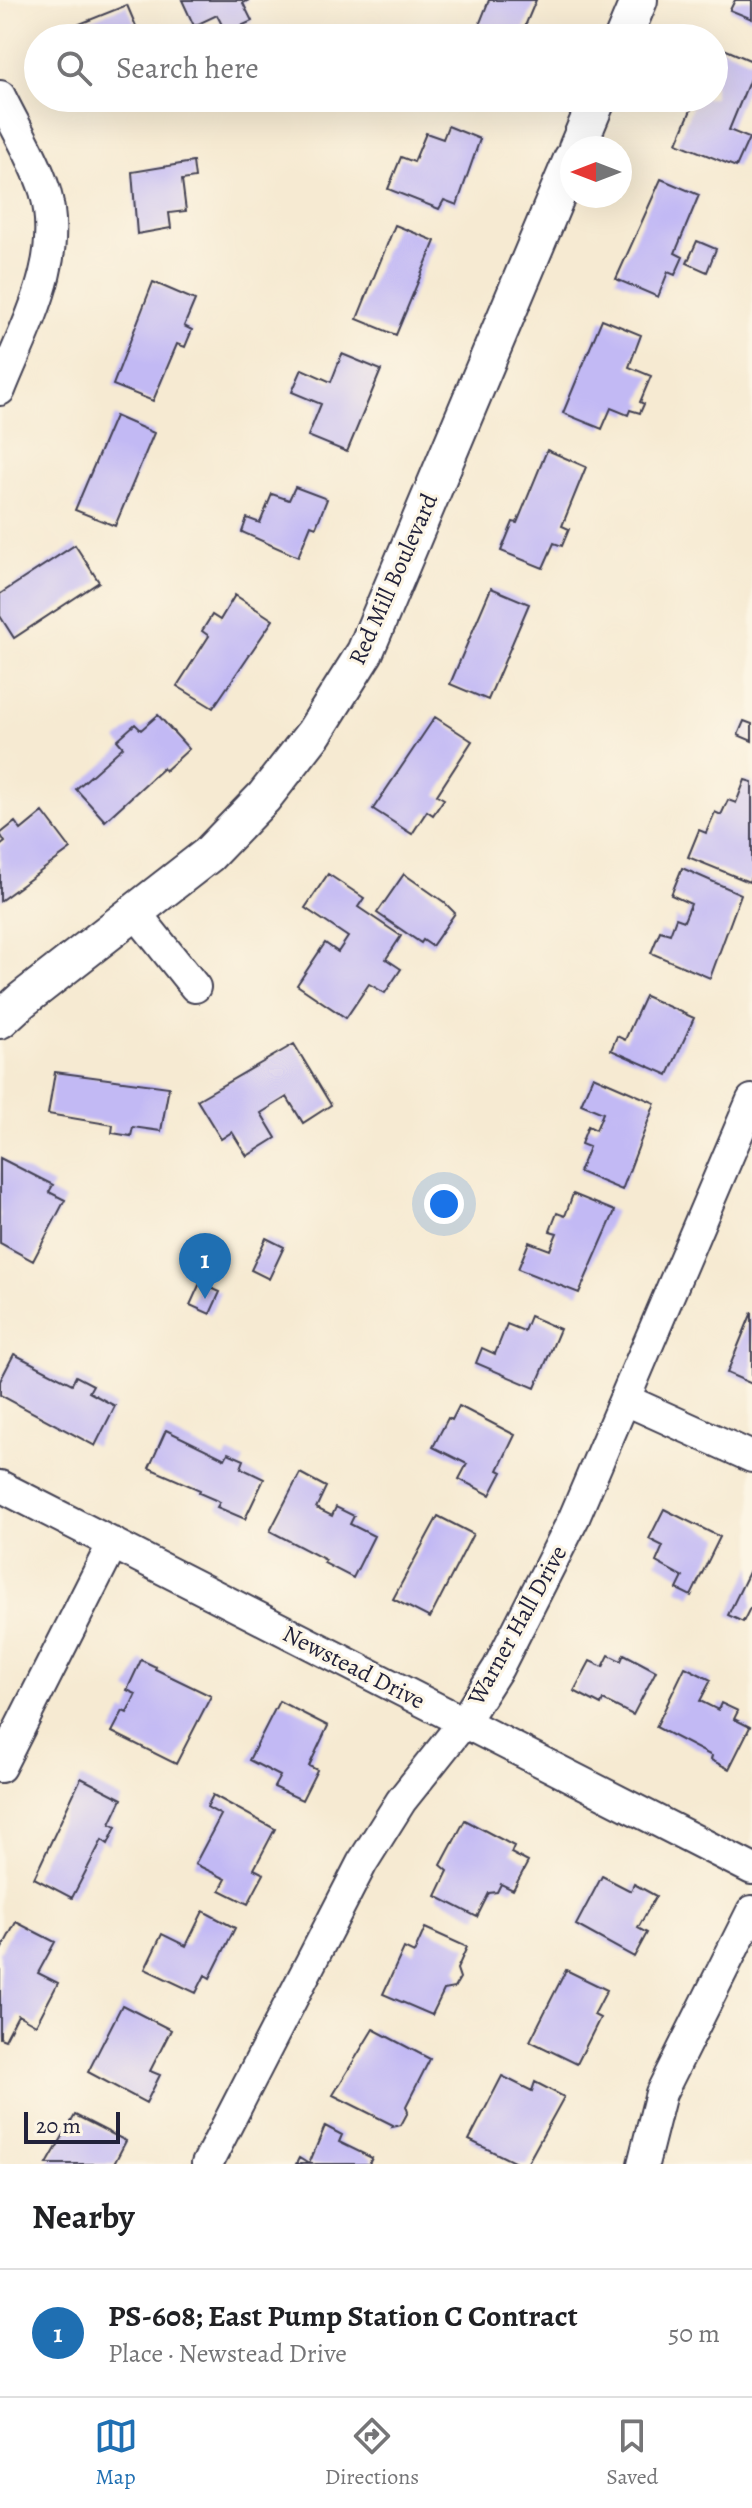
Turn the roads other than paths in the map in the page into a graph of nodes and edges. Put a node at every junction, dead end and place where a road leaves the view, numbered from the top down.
1 (639, 0) edge
2 (629, 24) edge
3 (0, 96) edge
4 (592, 112) edge
5 (582, 136) edge
6 (560, 188) edge
7 (0, 390) edge
8 (135, 912) junction
9 (195, 987) dead end
10 (0, 1020) edge
11 (752, 1100) edge
12 (626, 1400) junction
13 (752, 1457) edge
14 (0, 1486) edge
15 (113, 1543) junction
16 (463, 1723) junction
17 (0, 1767) edge
18 (752, 1869) edge
19 (752, 1911) edge
20 (207, 2164) edge
21 (643, 2164) edge

1 - 2 street
3 - 7 street
4 - 5 street
6 - 8 street, Red Mill Boulevard
8 - 9 street
8 - 10 street, Red Mill Boulevard
11 - 12 street, Warner Hall Drive
12 - 13 street
12 - 16 street, Warner Hall Drive
14 - 15 street, Newstead Drive
15 - 16 street, Newstead Drive
15 - 17 street
16 - 18 street, Newstead Drive
16 - 20 street, Warner Hall Drive
19 - 21 street

